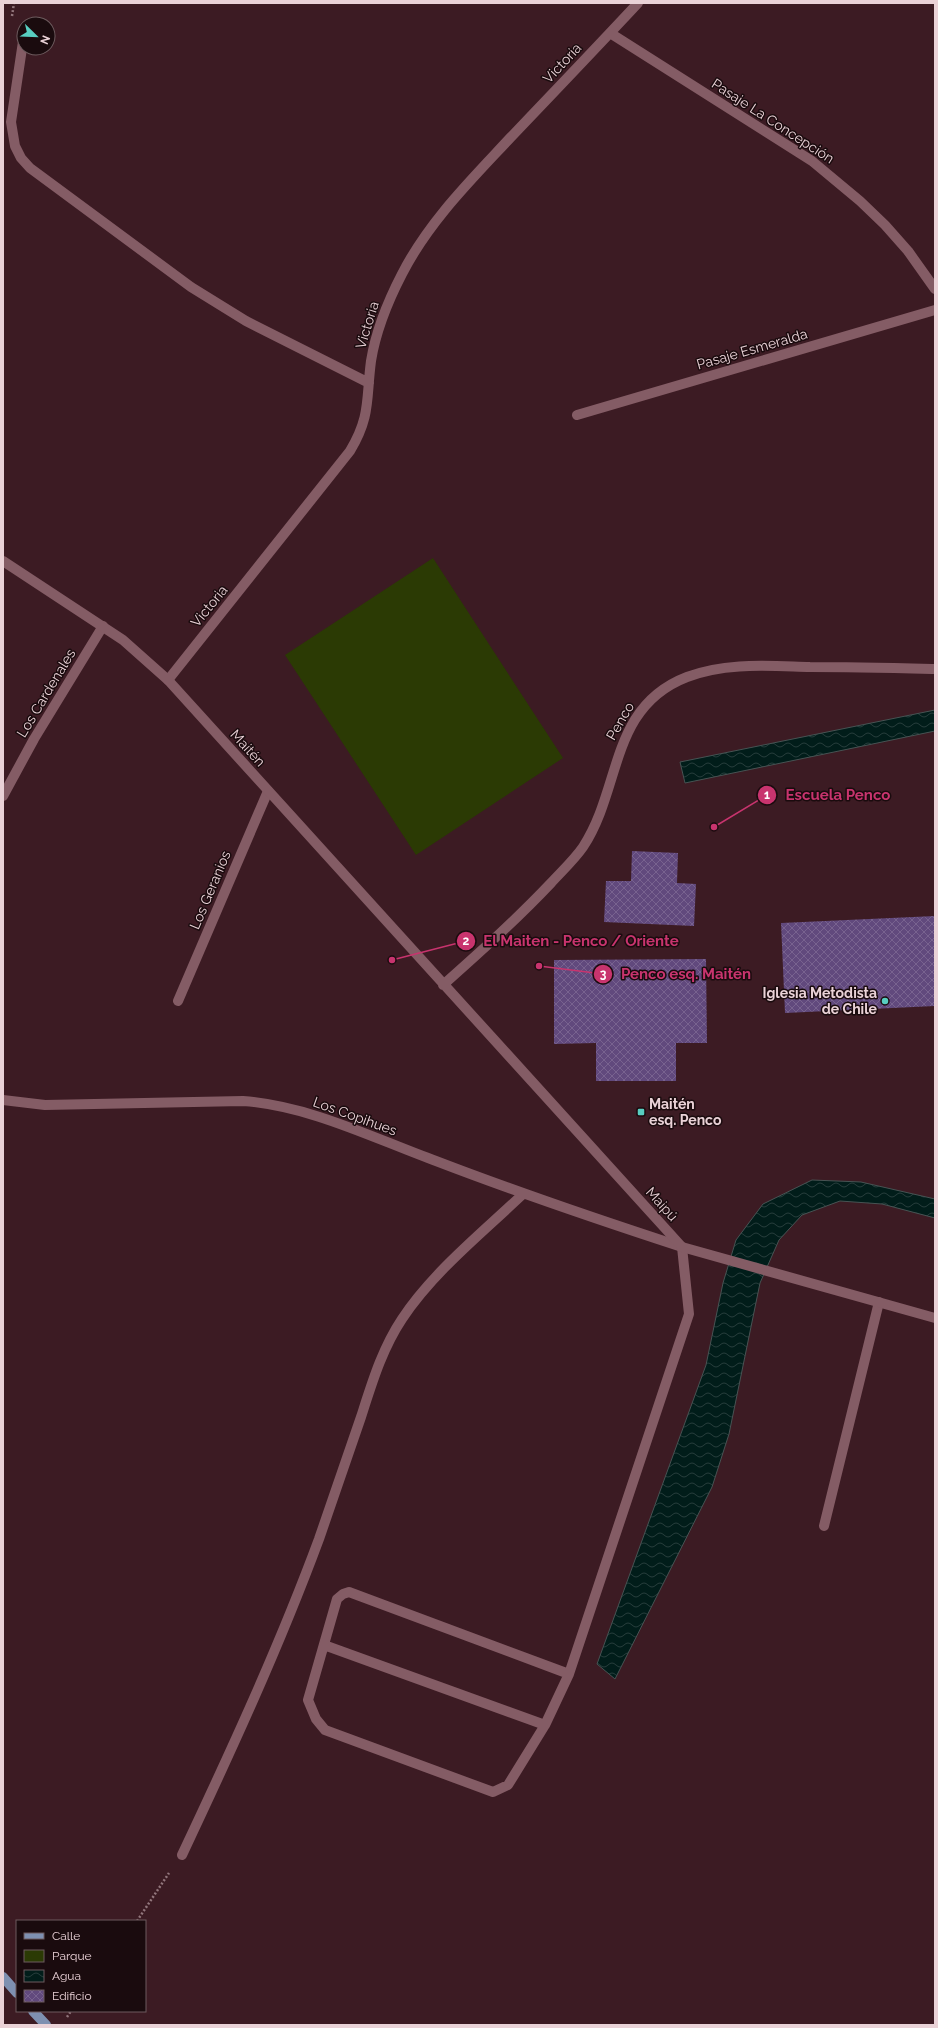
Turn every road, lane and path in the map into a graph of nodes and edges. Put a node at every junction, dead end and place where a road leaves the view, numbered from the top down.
1 (638, 3) edge
2 (610, 33) junction
3 (21, 56) edge
4 (935, 289) edge
5 (935, 310) edge
6 (369, 383) junction
7 (576, 415) dead end
8 (3, 561) edge
9 (103, 626) junction
10 (935, 669) edge
11 (168, 680) junction
12 (268, 791) junction
13 (3, 796) edge
14 (444, 985) junction
15 (178, 1001) dead end
16 (3, 1100) edge
17 (523, 1194) junction
18 (682, 1247) junction
19 (879, 1302) junction
20 (935, 1318) edge
21 (824, 1526) dead end
22 (324, 1645) junction
23 (569, 1674) junction
24 (545, 1725) junction
25 (182, 1855) joint
26 (138, 1920) edge
27 (3, 1977) edge
28 (16, 1992) edge
29 (35, 2012) edge
30 (46, 2025) edge

1 - 2 street, Victoria
2 - 4 street, Pasaje La Concepción
2 - 6 street, Victoria
3 - 6 street
5 - 7 street, Pasaje Esmeralda
6 - 11 street, Victoria
8 - 9 street, Maitén
9 - 11 street, Maitén
9 - 13 street, Los Cardenales
10 - 14 street, Penco
11 - 12 street, Maitén
12 - 14 street, Maitén
12 - 15 street, Los Geranios
14 - 18 street, Maipú
16 - 17 street, Los Copihues
17 - 18 street, Los Copihues
17 - 25 street
18 - 19 street
18 - 23 street
19 - 20 street
19 - 21 street
22 - 23 street
22 - 24 street
22 - 24 street
23 - 24 street
25 - 26 path
27 - 28 main road
29 - 30 main road

